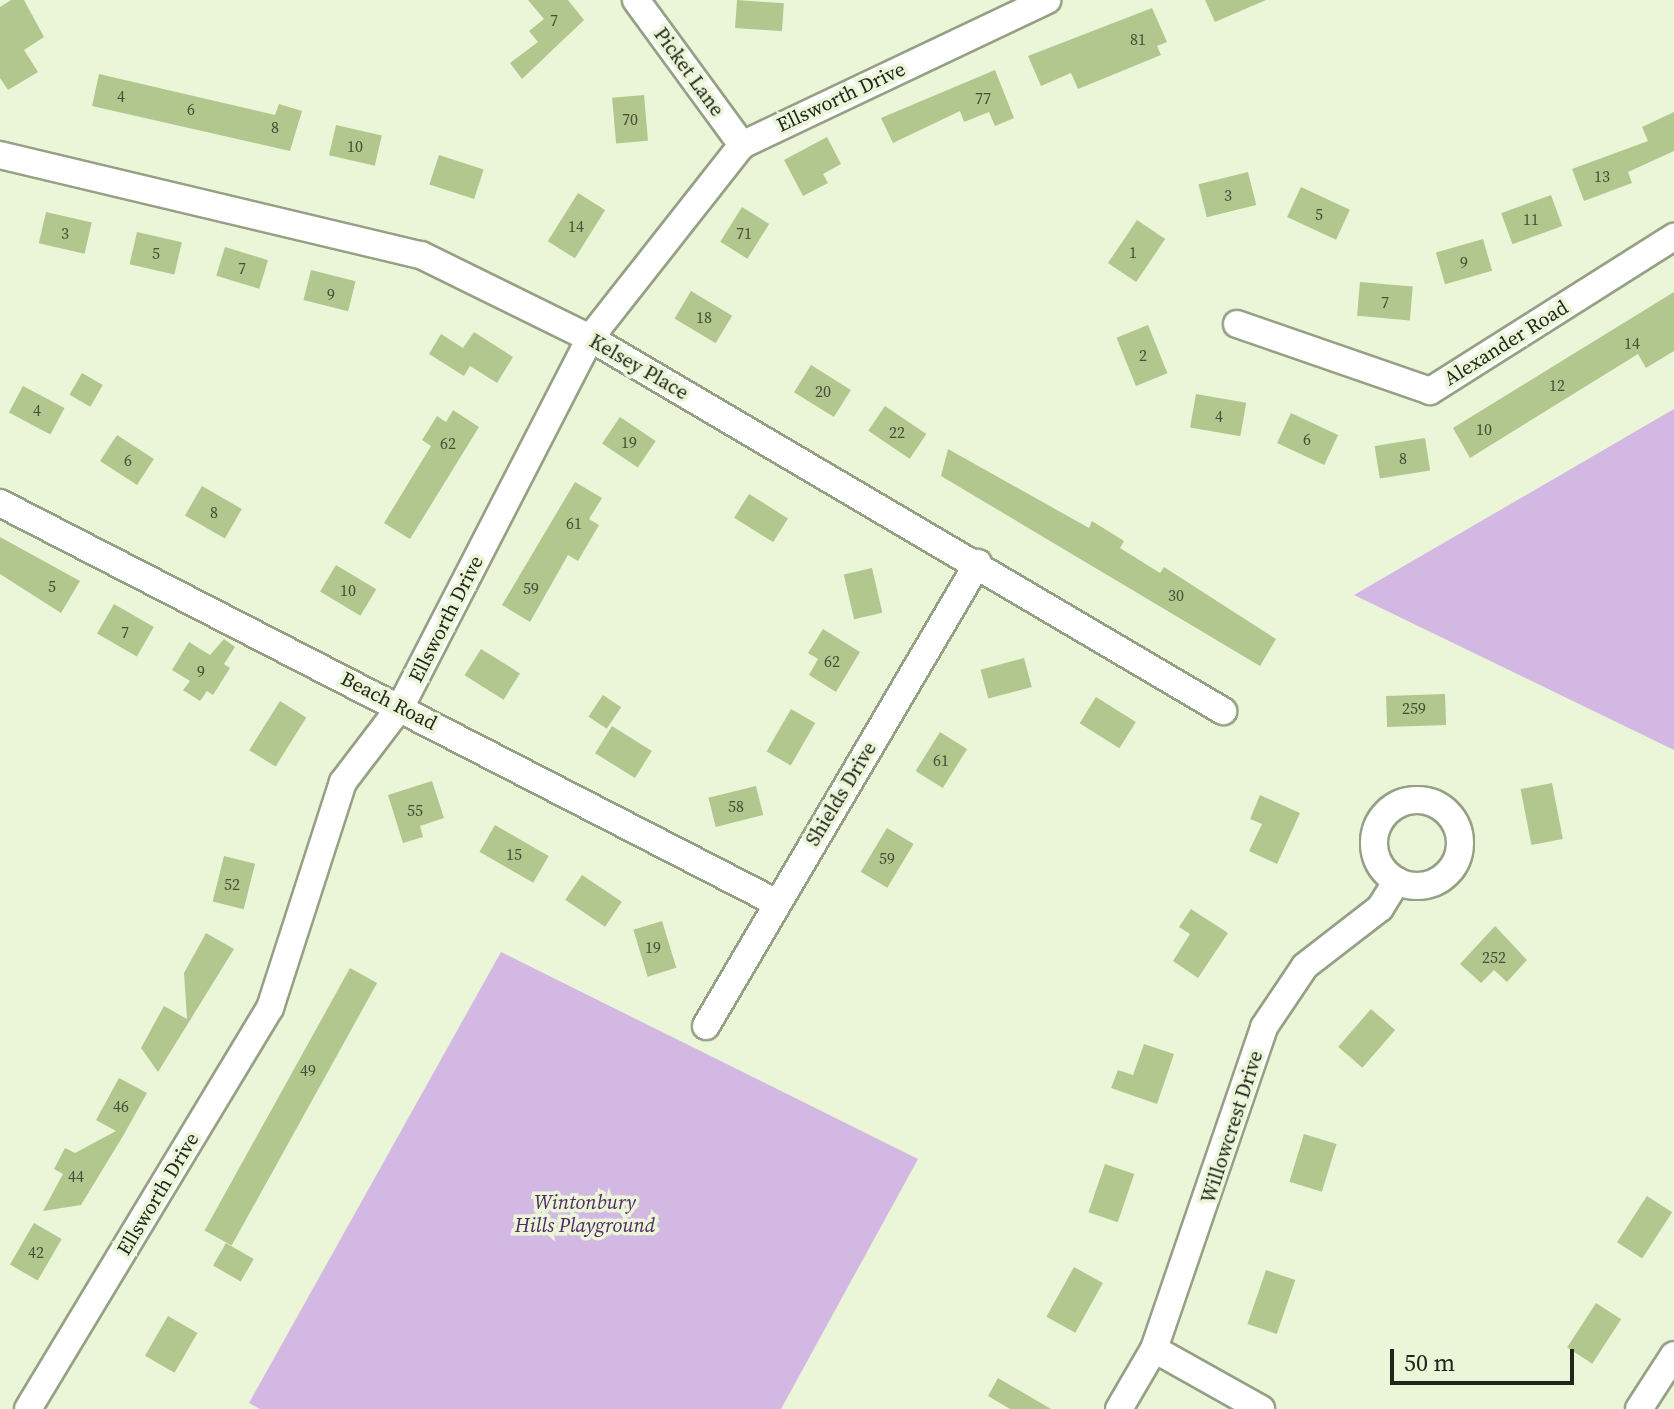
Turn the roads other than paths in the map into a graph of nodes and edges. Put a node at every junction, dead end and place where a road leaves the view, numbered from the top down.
1 (636, 0) edge
2 (1047, 0) edge
3 (742, 145) junction
4 (0, 155) edge
5 (1674, 237) edge
6 (1237, 324) dead end
7 (590, 338) junction
8 (0, 503) edge
9 (978, 563) junction
10 (401, 706) junction
11 (1223, 711) dead end
12 (1397, 881) dead end
13 (777, 903) junction
14 (706, 1026) dead end
15 (1154, 1349) junction
16 (1674, 1355) edge
17 (28, 1409) edge
18 (1119, 1409) edge
19 (1261, 1409) edge
20 (1639, 1409) edge

1 - 3 street, Picket Lane
2 - 3 street, Ellsworth Drive
3 - 7 street, Ellsworth Drive
4 - 7 street, Kelsey Place
5 - 6 street, Alexander Road
7 - 9 street, Kelsey Place
7 - 10 street, Ellsworth Drive
8 - 10 street, Beach Road
9 - 11 street, Kelsey Place
9 - 13 street, Shields Drive
10 - 13 street, Beach Road
10 - 17 street, Ellsworth Drive
12 - 15 street, Willowcrest Drive
13 - 14 street, Shields Drive
15 - 18 street, Willowcrest Drive
15 - 19 street
16 - 20 street

